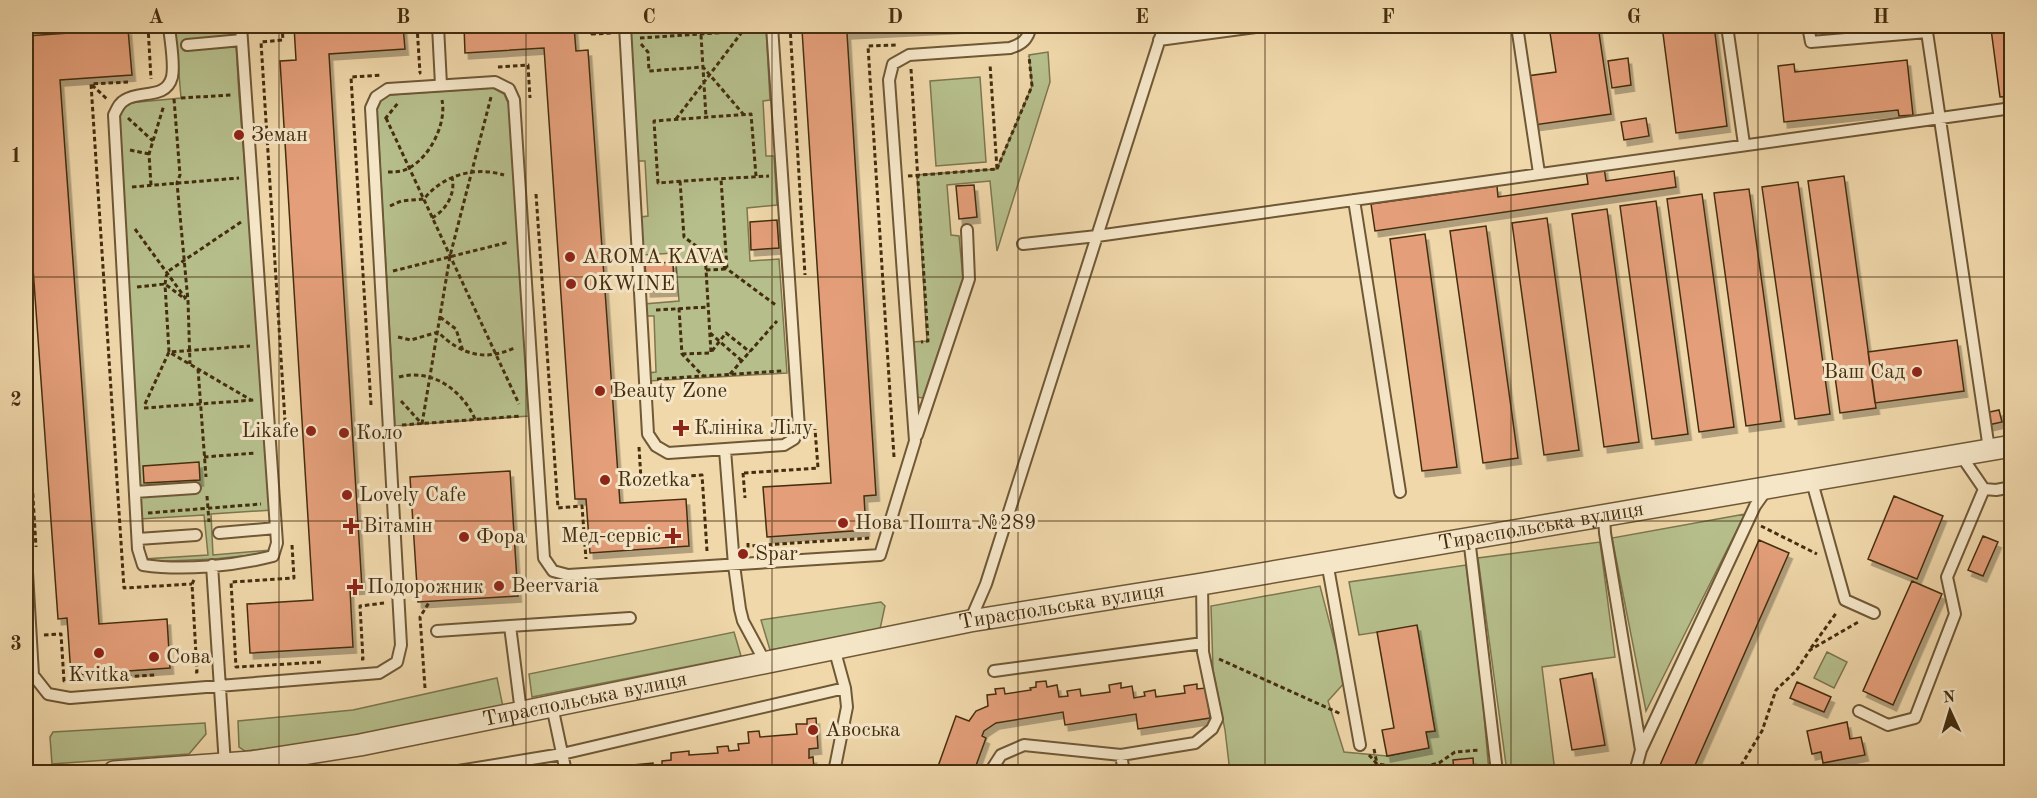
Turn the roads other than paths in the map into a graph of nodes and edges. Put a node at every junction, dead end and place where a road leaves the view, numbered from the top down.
1 (169, 26) edge
2 (241, 26) edge
3 (438, 26) edge
4 (625, 26) edge
5 (1032, 26) edge
6 (1164, 26) edge
7 (1263, 26) edge
8 (1517, 26) edge
9 (1727, 26) edge
10 (1808, 26) edge
11 (772, 28) edge
12 (242, 40) junction
13 (1159, 40) junction
14 (187, 45) dead end
15 (441, 88) junction
16 (2012, 108) edge
17 (1940, 117) junction
18 (1744, 144) junction
19 (1539, 173) junction
20 (1354, 200) junction
21 (967, 230) dead end
22 (1097, 236) junction
23 (1023, 244) dead end
24 (915, 441) junction
25 (2012, 446) edge
26 (1989, 449) junction
27 (725, 450) junction
28 (1960, 454) junction
29 (1812, 482) junction
30 (2012, 487) edge
31 (200, 488) road end
32 (1767, 489) junction
33 (1984, 489) junction
34 (135, 492) junction
35 (1400, 492) dead end
36 (1604, 516) junction
37 (276, 528) junction
38 (214, 530) road end
39 (196, 535) dead end
40 (138, 538) junction
41 (1469, 538) junction
42 (31, 555) edge
43 (1327, 562) junction
44 (734, 565) junction
45 (212, 566) junction
46 (1202, 584) junction
47 (1874, 613) road end
48 (630, 618) dead end
49 (970, 621) junction
50 (510, 626) junction
51 (437, 631) dead end
52 (1203, 647) junction
53 (834, 648) junction
54 (765, 662) junction
55 (993, 671) dead end
56 (219, 685) junction
57 (845, 688) junction
58 (552, 706) junction
59 (1859, 711) dead end
60 (521, 712) junction
61 (1360, 745) road end
62 (1641, 750) junction
63 (562, 754) junction
64 (1121, 755) junction
65 (225, 765) junction
66 (252, 767) edge
67 (114, 772) edge
68 (452, 772) edge
69 (566, 772) edge
70 (834, 772) edge
71 (990, 772) edge
72 (1124, 772) edge
73 (1497, 772) edge
74 (1635, 772) edge

1 - 34 lane
2 - 12 lane
3 - 15 lane
4 - 27 lane
5 - 24 lane
6 - 13 lane
7 - 13 lane
8 - 19 lane
9 - 18 lane
10 - 17 lane
11 - 27 lane
12 - 14 lane
12 - 37 lane
13 - 22 lane
15 - 44 lane
15 - 56 lane
16 - 17 lane
17 - 18 lane
17 - 26 lane
18 - 19 lane
19 - 20 lane
20 - 22 lane
20 - 35 lane
21 - 24 lane
22 - 23 lane
22 - 49 lane
24 - 44 lane
25 - 26 street, Тираспольська вулиця
26 - 28 street, Тираспольська вулиця
27 - 44 lane
28 - 29 street, Тираспольська вулиця
28 - 33 lane
29 - 32 street, Тираспольська вулиця
29 - 47 lane
30 - 33 lane
31 - 34 lane
32 - 36 street, Тираспольська вулиця
32 - 62 lane
33 - 59 lane
34 - 40 lane
36 - 41 street, Тираспольська вулиця
36 - 62 lane
37 - 38 lane
37 - 45 lane
39 - 40 lane
40 - 45 lane
41 - 43 street, Тираспольська вулиця
41 - 73 lane
42 - 56 lane
43 - 46 street, Тираспольська вулиця
43 - 61 lane
44 - 54 lane
45 - 56 lane
46 - 49 street, Тираспольська вулиця
46 - 52 lane
48 - 50 lane
49 - 53 street, Тираспольська вулиця
50 - 51 lane
50 - 60 lane
52 - 55 lane
52 - 64 lane
53 - 54 street, Тираспольська вулиця
53 - 57 lane
54 - 58 street, Тираспольська вулиця
56 - 65 lane
57 - 63 lane
57 - 70 lane
58 - 60 street, Тираспольська вулиця
58 - 63 lane
60 - 66 street, Тираспольська вулиця
62 - 74 lane
63 - 68 lane
63 - 69 lane
64 - 71 lane
64 - 72 lane
65 - 66 street, Тираспольська вулиця
65 - 67 street, Тираспольська вулиця

